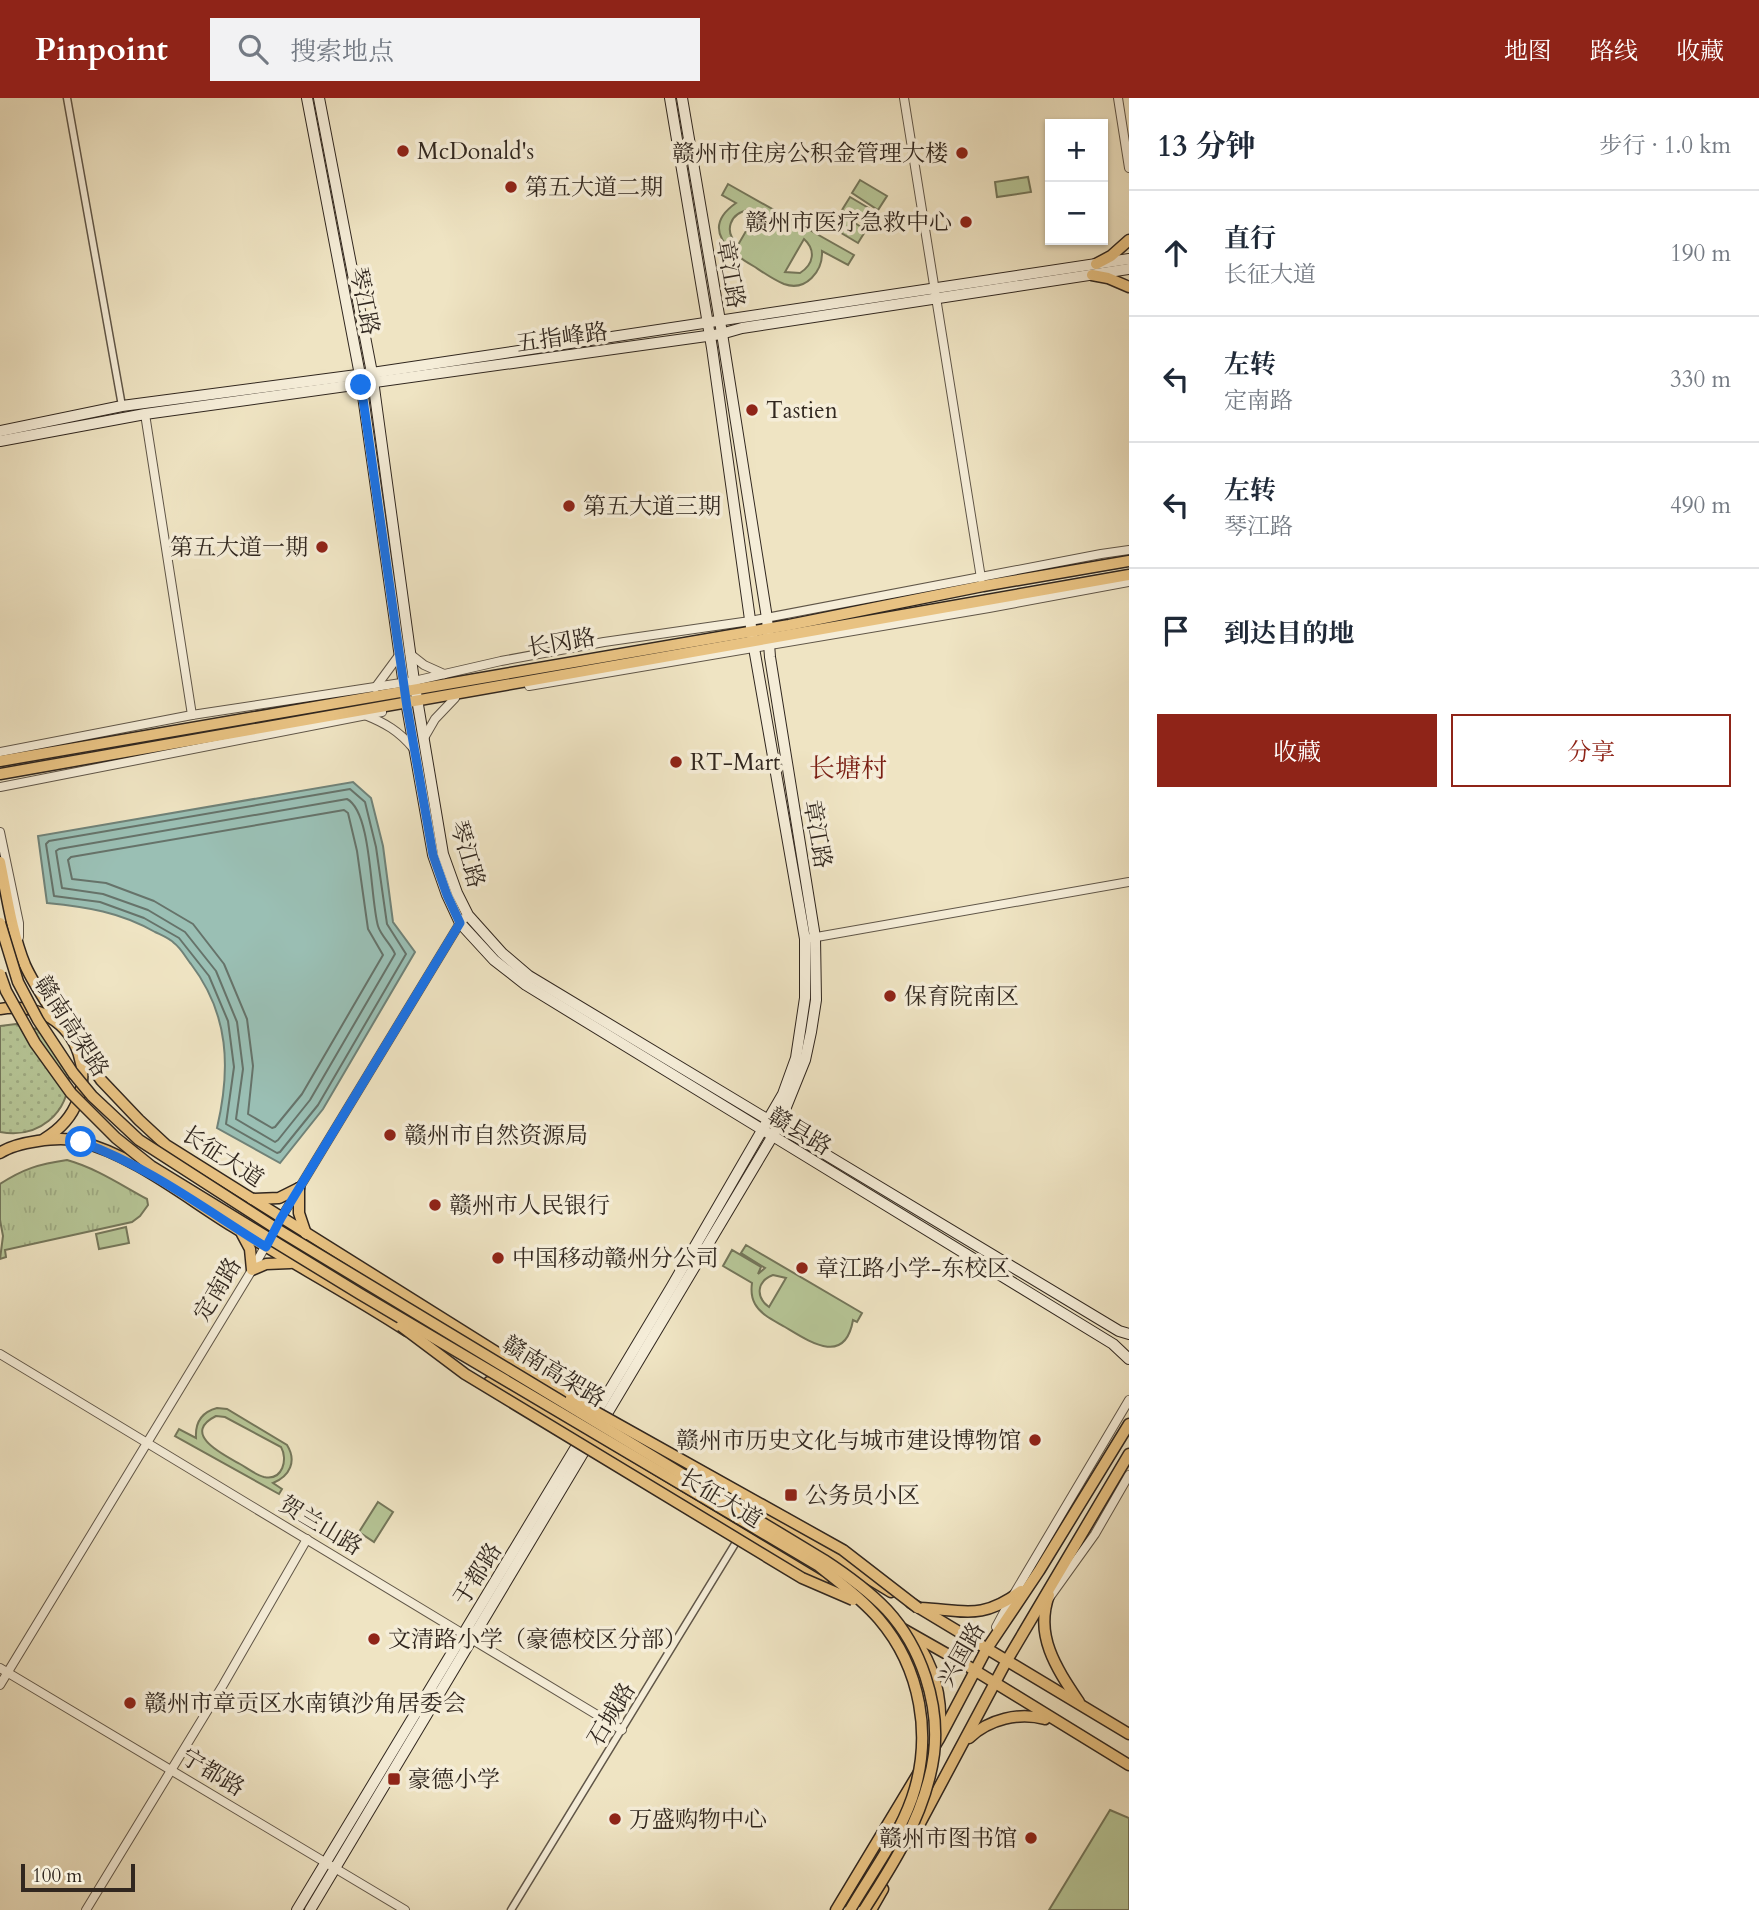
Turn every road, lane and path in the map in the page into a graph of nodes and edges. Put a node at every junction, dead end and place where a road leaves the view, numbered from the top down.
1 (68, 98) edge
2 (307, 98) edge
3 (319, 98) edge
4 (670, 98) edge
5 (682, 98) edge
6 (904, 98) edge
7 (1118, 98) edge
8 (1129, 168) edge
9 (1129, 240) edge
10 (1129, 259) edge
11 (1129, 269) edge
12 (1094, 270) junction
13 (935, 287) junction
14 (1129, 287) edge
15 (937, 299) junction
16 (720, 321) junction
17 (708, 323) junction
18 (721, 334) junction
19 (710, 335) junction
20 (372, 379) junction
21 (360, 380) junction
22 (122, 406) junction
23 (145, 414) junction
24 (0, 431) edge
25 (0, 441) edge
26 (1129, 550) edge
27 (1129, 559) edge
28 (981, 578) junction
29 (1129, 580) edge
30 (768, 633) junction
31 (752, 635) junction
32 (405, 654) junction
33 (444, 674) junction
34 (374, 688) junction
35 (411, 694) junction
36 (455, 698) junction
37 (192, 715) junction
38 (365, 715) junction
39 (424, 738) junction
40 (414, 750) junction
41 (0, 752) edge
42 (0, 761) edge
43 (0, 774) edge
44 (0, 787) edge
45 (0, 832) edge
46 (0, 862) edge
47 (1129, 882) edge
48 (468, 915) junction
49 (0, 923) edge
50 (460, 923) junction
51 (810, 938) junction
52 (20, 951) junction
53 (0, 974) edge
54 (0, 1009) edge
55 (61, 1025) junction
56 (74, 1041) junction
57 (768, 1120) junction
58 (778, 1126) junction
59 (761, 1130) junction
60 (772, 1137) junction
61 (33, 1143) junction
62 (0, 1144) edge
63 (20, 1145) junction
64 (0, 1153) edge
65 (299, 1188) junction
66 (248, 1198) junction
67 (281, 1218) junction
68 (234, 1227) junction
69 (306, 1234) junction
70 (266, 1247) junction
71 (293, 1263) junction
72 (252, 1270) junction
73 (360, 1294) junction
74 (1129, 1334) edge
75 (462, 1340) junction
76 (0, 1354) edge
77 (1129, 1359) edge
78 (1129, 1400) edge
79 (600, 1416) junction
80 (1129, 1424) edge
81 (586, 1440) junction
82 (147, 1442) junction
83 (1129, 1454) edge
84 (1129, 1475) edge
85 (741, 1535) junction
86 (307, 1539) junction
87 (1039, 1570) junction
88 (1054, 1579) junction
89 (1010, 1599) junction
90 (852, 1600) junction
91 (1047, 1601) junction
92 (918, 1608) junction
93 (907, 1631) junction
94 (468, 1636) junction
95 (986, 1650) junction
96 (1006, 1662) junction
97 (4, 1670) edge
98 (973, 1670) junction
99 (995, 1684) junction
100 (0, 1685) edge
101 (1081, 1705) junction
102 (1063, 1726) junction
103 (622, 1730) junction
104 (1129, 1734) edge
105 (939, 1739) junction
106 (953, 1760) junction
107 (1129, 1765) edge
108 (171, 1770) junction
109 (330, 1866) junction
110 (86, 1910) edge
111 (297, 1910) edge
112 (310, 1910) edge
113 (405, 1910) edge
114 (511, 1910) edge
115 (836, 1910) edge
116 (850, 1910) edge
117 (864, 1910) edge
118 (871, 1910) edge

1 - 22 street
2 - 21 main road, 琴江路
3 - 20 main road, 琴江路
4 - 17 main road, 章江路
5 - 16 main road, 章江路
6 - 13 street
7 - 8 street
9 - 12 main road
10 - 12 main road, 五指峰路
11 - 12 main road, 五指峰路
12 - 13 main road, 五指峰路
12 - 14 main road
12 - 15 main road, 五指峰路
13 - 15 street
13 - 16 main road, 五指峰路
15 - 18 main road, 五指峰路
15 - 28 street
16 - 17 main road, 五指峰路
16 - 18 main road, 章江路
17 - 19 main road, 章江路
17 - 20 main road, 五指峰路
18 - 19 main road, 五指峰路
18 - 30 main road, 章江路
19 - 20 main road, 五指峰路
19 - 31 main road, 章江路
20 - 21 main road, 五指峰路
20 - 32 main road, 琴江路
21 - 22 main road, 五指峰路
21 - 23 main road, 五指峰路
21 - 32 main road, 琴江路
22 - 24 main road, 五指峰路
23 - 25 main road, 五指峰路
23 - 37 street
26 - 28 street
27 - 30 main road, 长冈路
28 - 30 street
29 - 30 street
29 - 30 main road, 长冈路
30 - 31 main road, 长冈路
30 - 31 street
30 - 51 main road, 章江路
31 - 33 street
31 - 35 main road, 长冈路
31 - 36 street
31 - 51 main road, 章江路
32 - 33 street
32 - 34 street
32 - 35 main road, 琴江路
33 - 35 street
34 - 35 street
34 - 37 street
35 - 36 street
35 - 38 street
35 - 39 main road, 琴江路
35 - 40 main road, 琴江路
35 - 42 main road, 长冈路
35 - 43 main road, 长冈路
36 - 39 street
37 - 41 street
38 - 40 street
38 - 44 street
39 - 48 main road, 琴江路
40 - 50 main road, 琴江路
45 - 52 street
46 - 52 main road, 长征大道
47 - 51 street
48 - 50 street, 定南路
48 - 57 main road, 赣县路
49 - 75 main road, 赣南高架路, bridge
50 - 59 main road, 赣县路
50 - 65 street, 定南路
51 - 57 main road, 章江路
51 - 58 main road, 章江路
52 - 55 main road, 长征大道
53 - 73 main road, 赣南高架路, bridge
54 - 55 main road
55 - 56 main road, 长征大道
56 - 61 main road
56 - 66 main road, 长征大道
57 - 58 main road, 赣县路
57 - 59 main road, 章江路
58 - 60 main road, 章江路
58 - 74 main road, 赣县路
59 - 60 main road, 赣县路
59 - 79 main road, 章江路
60 - 77 main road, 赣县路
60 - 79 main road, 章江路
61 - 63 main road, 长征大道
61 - 68 main road, 长征大道
62 - 63 main road
63 - 64 main road
65 - 66 main road
65 - 67 street, 定南路
65 - 69 main road
66 - 67 main road, 长征大道
67 - 69 main road, 长征大道
67 - 70 street, 定南路
68 - 70 main road, 长征大道
68 - 72 main road
69 - 79 main road, 长征大道
70 - 71 main road, 长征大道
70 - 72 street, 定南路
71 - 72 main road
71 - 81 main road, 长征大道
72 - 82 street, 定南路
73 - 90 main road, bridge
73 - 116 main road, 赣南高架路, bridge
75 - 92 main road, bridge
75 - 117 main road, 赣南高架路, bridge
76 - 82 street, 贺兰山路
78 - 89 street
79 - 81 main road, 章江路
79 - 92 main road, 长征大道
80 - 87 main road, 兴国路
81 - 85 main road, 长征大道
81 - 94 main road, 于都路
82 - 86 street, 贺兰山路
82 - 97 street, 定南路
83 - 88 main road, 兴国路
84 - 91 street
85 - 90 main road, 长征大道
85 - 103 street, 石城路
86 - 94 street, 贺兰山路
86 - 108 street
87 - 89 main road
87 - 95 main road, 兴国路
88 - 91 main road
88 - 96 main road, 兴国路
89 - 92 main road
89 - 95 street
90 - 93 main road, 长征大道
91 - 96 street
91 - 101 main road
92 - 95 main road, 长征大道
93 - 98 main road, 长征大道
93 - 105 main road
94 - 103 street, 贺兰山路
94 - 109 main road, 于都路
95 - 96 main road, 长征大道
95 - 98 main road, 兴国路
96 - 99 main road, 兴国路
96 - 101 main road, 长征大道
97 - 100 street, 定南路
97 - 108 street, 宁都路
98 - 99 main road, 长征大道
98 - 105 main road, 兴国路
99 - 102 main road, 长征大道
99 - 106 main road, 兴国路
101 - 104 main road, 长征大道
102 - 106 main road
102 - 107 main road, 长征大道
103 - 114 street, 石城路
105 - 115 main road, 兴国路
106 - 118 main road, 兴国路
108 - 109 street, 宁都路
108 - 110 street
109 - 111 main road, 于都路
109 - 112 main road, 于都路
109 - 113 street, 宁都路

